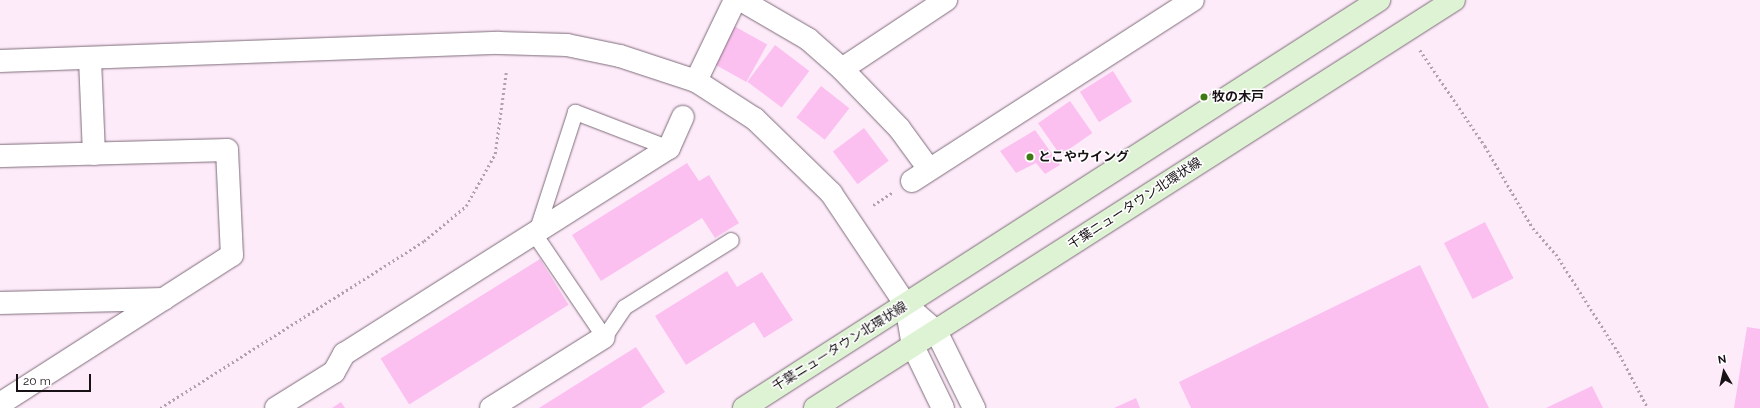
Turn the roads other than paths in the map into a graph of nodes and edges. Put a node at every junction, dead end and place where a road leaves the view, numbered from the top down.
1 (735, 0) edge
2 (741, 0) edge
3 (946, 0) edge
4 (1193, 0) edge
5 (1379, 0) edge
6 (1454, 0) edge
7 (90, 59) junction
8 (0, 61) edge
9 (842, 69) junction
10 (696, 81) junction
11 (682, 117) dead end
12 (668, 148) junction
13 (94, 154) junction
14 (0, 156) edge
15 (535, 235) junction
16 (731, 240) dead end
17 (164, 299) junction
18 (0, 303) edge
19 (906, 305) junction
20 (936, 332) junction
21 (604, 337) junction
22 (913, 346) junction
23 (0, 404) edge
24 (276, 408) edge
25 (491, 408) edge
26 (744, 408) edge
27 (815, 408) edge
28 (943, 408) edge
29 (974, 408) edge

1 - 10 street
2 - 9 street
3 - 9 street
4 - 9 street
5 - 19 main road, 千葉ニュータウン北環状線
6 - 20 main road, 千葉ニュータウン北環状線
7 - 8 street
7 - 10 street
7 - 13 street
10 - 19 street
11 - 12 street
12 - 15 street
12 - 15 lane
13 - 14 street
13 - 17 street
15 - 21 lane
15 - 24 street
16 - 21 lane
17 - 18 street
17 - 23 street
19 - 20 street
19 - 22 street
19 - 26 main road, 千葉ニュータウン北環状線
20 - 22 main road, 千葉ニュータウン北環状線
20 - 29 street
21 - 25 street
22 - 27 main road, 千葉ニュータウン北環状線
22 - 28 street

